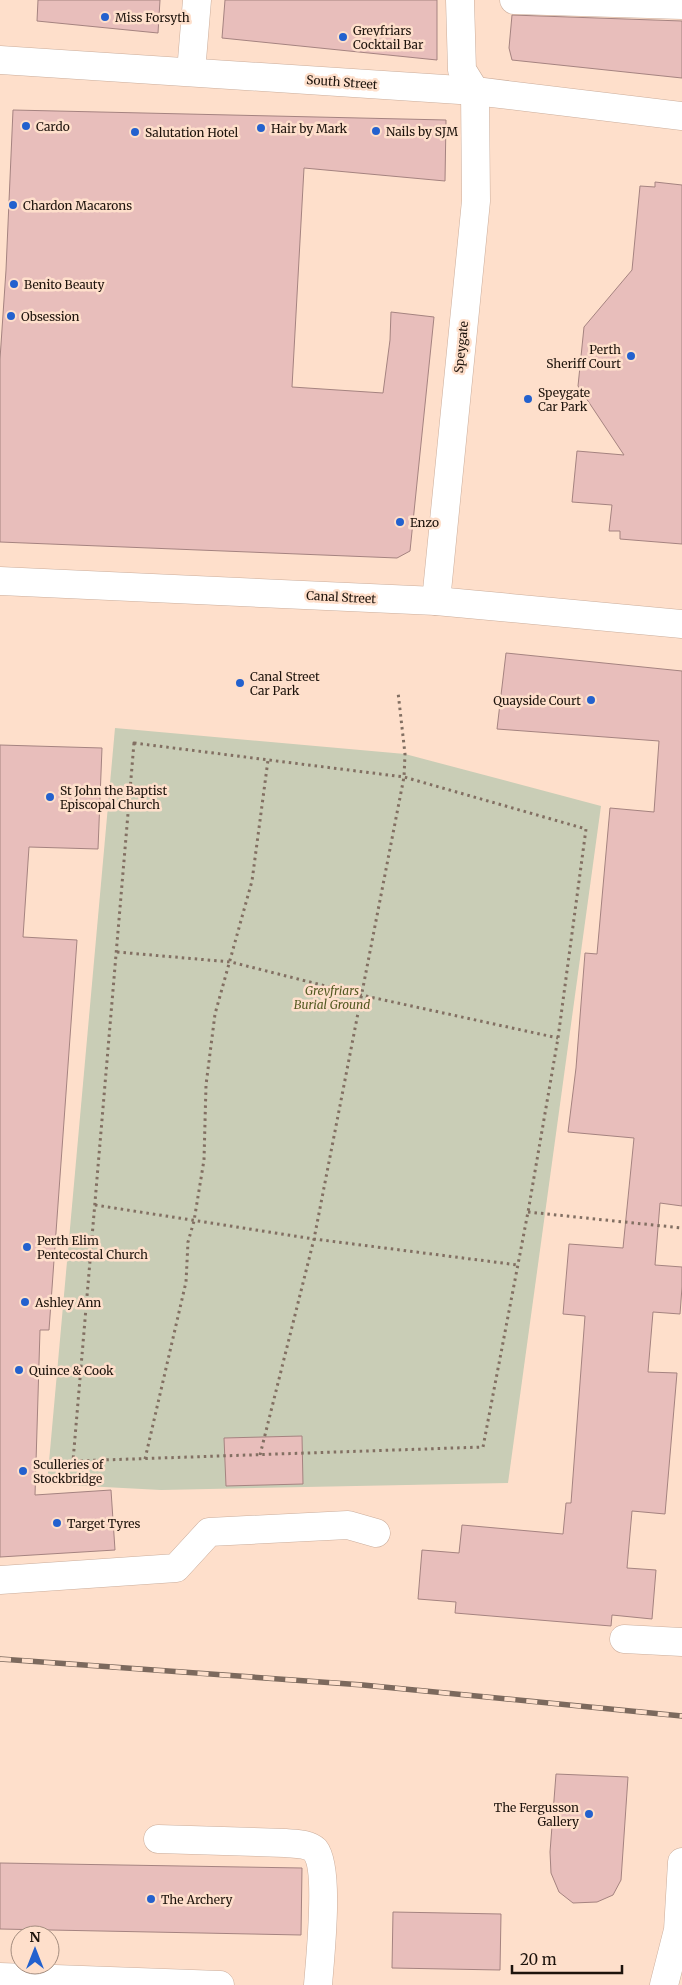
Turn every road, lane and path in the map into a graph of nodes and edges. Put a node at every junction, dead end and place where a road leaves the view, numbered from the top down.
1 (197, 0) edge
2 (460, 0) edge
3 (514, 0) edge
4 (682, 5) edge
5 (0, 60) edge
6 (191, 72) junction
7 (474, 91) junction
8 (682, 116) edge
9 (0, 581) edge
10 (436, 601) junction
11 (682, 624) edge
12 (398, 692) dead end
13 (268, 760) junction
14 (404, 777) junction
15 (117, 952) junction
16 (230, 962) junction
17 (361, 995) junction
18 (558, 1038) junction
19 (95, 1206) junction
20 (528, 1212) junction
21 (194, 1221) junction
22 (682, 1228) edge
23 (314, 1239) junction
24 (518, 1265) junction
25 (260, 1455) junction
26 (145, 1459) junction
27 (376, 1534) dead end
28 (0, 1580) edge
29 (624, 1639) dead end
30 (682, 1642) edge
31 (158, 1839) dead end
32 (682, 1862) edge
33 (0, 1977) edge
34 (220, 1985) edge
35 (318, 1985) edge
36 (664, 1985) edge

1 - 6 street
2 - 7 street
3 - 4 street
5 - 6 street, South Street
6 - 7 street, South Street
7 - 8 street, South Street
7 - 10 street, Speygate
9 - 10 street, Canal Street
10 - 11 street, Canal Street
12 - 14 path
13 - 14 path
13 - 15 path
13 - 16 path
14 - 17 path
14 - 18 path
15 - 16 path
15 - 19 path
16 - 17 path
16 - 21 path
17 - 18 path
17 - 23 path
18 - 20 path
19 - 21 path
19 - 26 path
20 - 22 path
20 - 24 path
21 - 23 path
21 - 26 path
23 - 24 path
23 - 25 path
24 - 25 path
25 - 26 path
27 - 28 street
29 - 30 street
31 - 35 street
32 - 36 street
33 - 34 street

